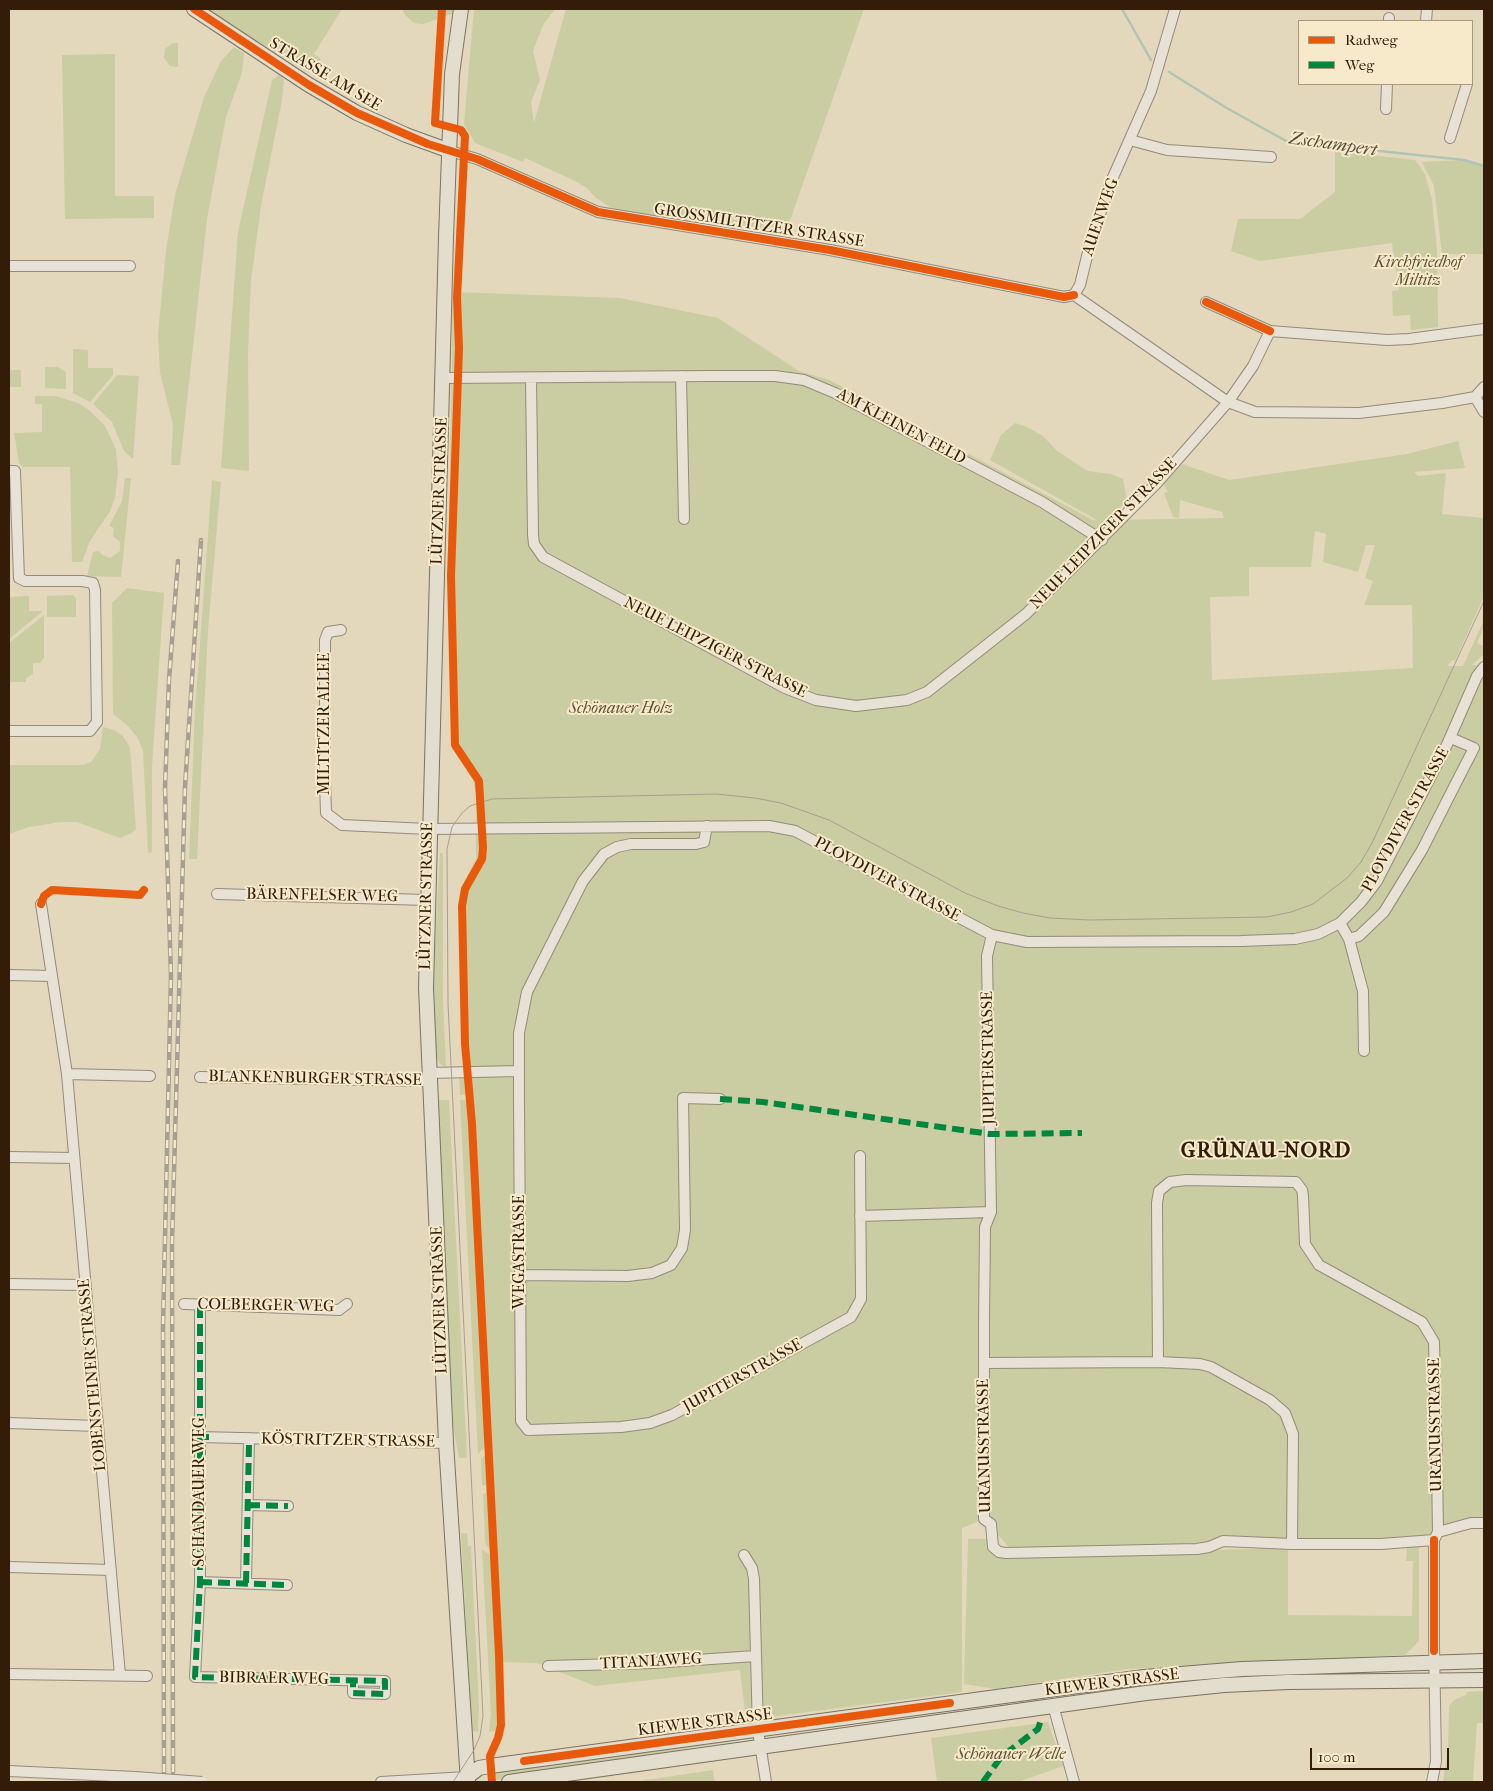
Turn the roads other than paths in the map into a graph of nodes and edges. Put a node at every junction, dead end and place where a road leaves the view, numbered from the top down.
1 (194, 9) edge
2 (461, 9) edge
3 (1175, 9) edge
4 (1388, 85) edge
5 (1467, 85) edge
6 (1386, 109) dead end
7 (1450, 138) dead end
8 (1130, 140) junction
9 (450, 151) junction
10 (1271, 157) dead end
11 (9, 266) edge
12 (130, 266) dead end
13 (1074, 295) junction
14 (1206, 302) dead end
15 (1484, 329) edge
16 (1270, 331) junction
17 (681, 376) junction
18 (443, 378) junction
19 (531, 378) junction
20 (1484, 387) edge
21 (1475, 397) junction
22 (1228, 402) junction
23 (1484, 412) edge
24 (13, 469) edge
25 (684, 519) dead end
26 (1102, 540) junction
27 (342, 630) dead end
28 (1484, 667) edge
29 (9, 732) edge
30 (1451, 738) junction
31 (707, 826) junction
32 (428, 828) junction
33 (217, 894) dead end
34 (427, 900) junction
35 (41, 904) dead end
36 (1340, 923) junction
37 (992, 935) junction
38 (1349, 939) junction
39 (9, 976) edge
40 (52, 976) junction
41 (1364, 1051) dead end
42 (519, 1071) junction
43 (67, 1074) junction
44 (150, 1076) dead end
45 (200, 1077) dead end
46 (430, 1077) junction
47 (720, 1099) dead end
48 (860, 1156) dead end
49 (9, 1157) edge
50 (74, 1158) junction
51 (990, 1212) junction
52 (860, 1216) junction
53 (520, 1275) junction
54 (9, 1284) edge
55 (84, 1285) junction
56 (184, 1304) dead end
57 (347, 1304) dead end
58 (200, 1306) junction
59 (1158, 1362) junction
60 (984, 1363) junction
61 (9, 1424) edge
62 (97, 1426) junction
63 (528, 1430) joint
64 (199, 1437) junction
65 (249, 1438) junction
66 (446, 1443) junction
67 (248, 1505) junction
68 (288, 1506) dead end
69 (1484, 1523) edge
70 (1436, 1536) junction
71 (1292, 1544) junction
72 (744, 1555) dead end
73 (9, 1568) edge
74 (111, 1570) junction
75 (200, 1582) junction
76 (246, 1583) junction
77 (287, 1585) dead end
78 (755, 1656) junction
79 (1484, 1662) edge
80 (1434, 1664) junction
81 (548, 1666) dead end
82 (9, 1674) edge
83 (120, 1675) junction
84 (147, 1676) dead end
85 (194, 1677) joint
86 (1484, 1680) edge
87 (353, 1681) dead end
88 (1435, 1681) junction
89 (1053, 1705) junction
90 (758, 1731) junction
91 (760, 1748) junction
92 (9, 1771) edge
93 (471, 1780) edge
94 (202, 1782) edge
95 (209, 1782) edge
96 (381, 1782) edge
97 (509, 1782) edge
98 (766, 1782) edge
99 (1074, 1782) edge
100 (1432, 1782) edge

1 - 9 main road, STRASSE AM SEE
2 - 9 main road, LÜTZNER STRASSE
3 - 8 street, AUENWEG
4 - 6 street
5 - 7 street
8 - 10 street
8 - 13 street, AUENWEG
9 - 13 street, GROSSMILTITZER STRASSE
9 - 18 main road, LÜTZNER STRASSE
11 - 12 street
13 - 22 street
14 - 16 street
15 - 16 street
16 - 22 street, NEUE LEIPZIGER STRASSE
17 - 19 street, AM KLEINEN FELD
17 - 25 street
17 - 26 street, AM KLEINEN FELD
18 - 19 street, AM KLEINEN FELD
18 - 32 main road, LÜTZNER STRASSE
19 - 26 street, NEUE LEIPZIGER STRASSE
20 - 21 street
21 - 22 street
21 - 23 street
22 - 26 street, NEUE LEIPZIGER STRASSE
24 - 29 street
27 - 32 street, MILTITZER ALLEE
28 - 30 street, PLOVDIVER STRASSE
30 - 36 street, PLOVDIVER STRASSE
30 - 38 street, PLOVDIVER STRASSE
31 - 32 street, PLOVDIVER STRASSE
31 - 37 street, PLOVDIVER STRASSE
31 - 42 street, WEGASTRASSE
32 - 34 main road, LÜTZNER STRASSE
33 - 34 street, BÄRENFELSER WEG
34 - 46 main road, LÜTZNER STRASSE
35 - 40 street, LOBENSTEINER STRASSE
36 - 37 street, PLOVDIVER STRASSE
36 - 38 street
37 - 51 street, JUPITERSTRASSE
38 - 41 street
39 - 40 street
40 - 43 street, LOBENSTEINER STRASSE
42 - 46 street
42 - 53 street, WEGASTRASSE
43 - 44 street
43 - 50 street, LOBENSTEINER STRASSE
45 - 46 street, BLANKENBURGER STRASSE
46 - 66 main road, LÜTZNER STRASSE
47 - 53 street
48 - 52 street, JUPITERSTRASSE
49 - 50 street
50 - 55 street, LOBENSTEINER STRASSE
51 - 52 street
51 - 60 street, JUPITERSTRASSE
52 - 63 street, JUPITERSTRASSE
53 - 63 street, WEGASTRASSE
54 - 55 street
55 - 62 street, LOBENSTEINER STRASSE
56 - 58 street, COLBERGER WEG
57 - 58 street, COLBERGER WEG
58 - 64 street, SCHANDAUER WEG
59 - 60 street, URANUSSTRASSE
59 - 70 street, URANUSSTRASSE
59 - 71 street, URANUSSTRASSE
60 - 71 street, URANUSSTRASSE
61 - 62 street
62 - 74 street, LOBENSTEINER STRASSE
64 - 65 street, KÖSTRITZER STRASSE
64 - 75 street, SCHANDAUER WEG
65 - 66 street, KÖSTRITZER STRASSE
65 - 67 street, KÖSTRITZER STRASSE
66 - 93 main road, LÜTZNER STRASSE
67 - 68 street
67 - 76 street, KÖSTRITZER STRASSE
69 - 70 street
70 - 71 street, URANUSSTRASSE
70 - 80 street, URANUSSTRASSE
72 - 78 street
73 - 74 street
74 - 83 street, LOBENSTEINER STRASSE
75 - 76 street
75 - 85 street, SCHANDAUER WEG
76 - 77 street
78 - 81 street, TITANIAWEG
78 - 90 street
79 - 80 main road, KIEWER STRASSE
80 - 88 street
80 - 90 main road, KIEWER STRASSE
82 - 83 street
83 - 84 street
85 - 87 street, BIBRAER WEG
86 - 88 main road, KIEWER STRASSE
88 - 89 main road, KIEWER STRASSE
88 - 100 street
89 - 91 main road, KIEWER STRASSE
89 - 99 street
90 - 91 street
90 - 93 main road, KIEWER STRASSE
91 - 97 main road, KIEWER STRASSE
91 - 98 street
92 - 94 street, bridge
93 - 96 street, KIEWER STRASSE
94 - 95 street

